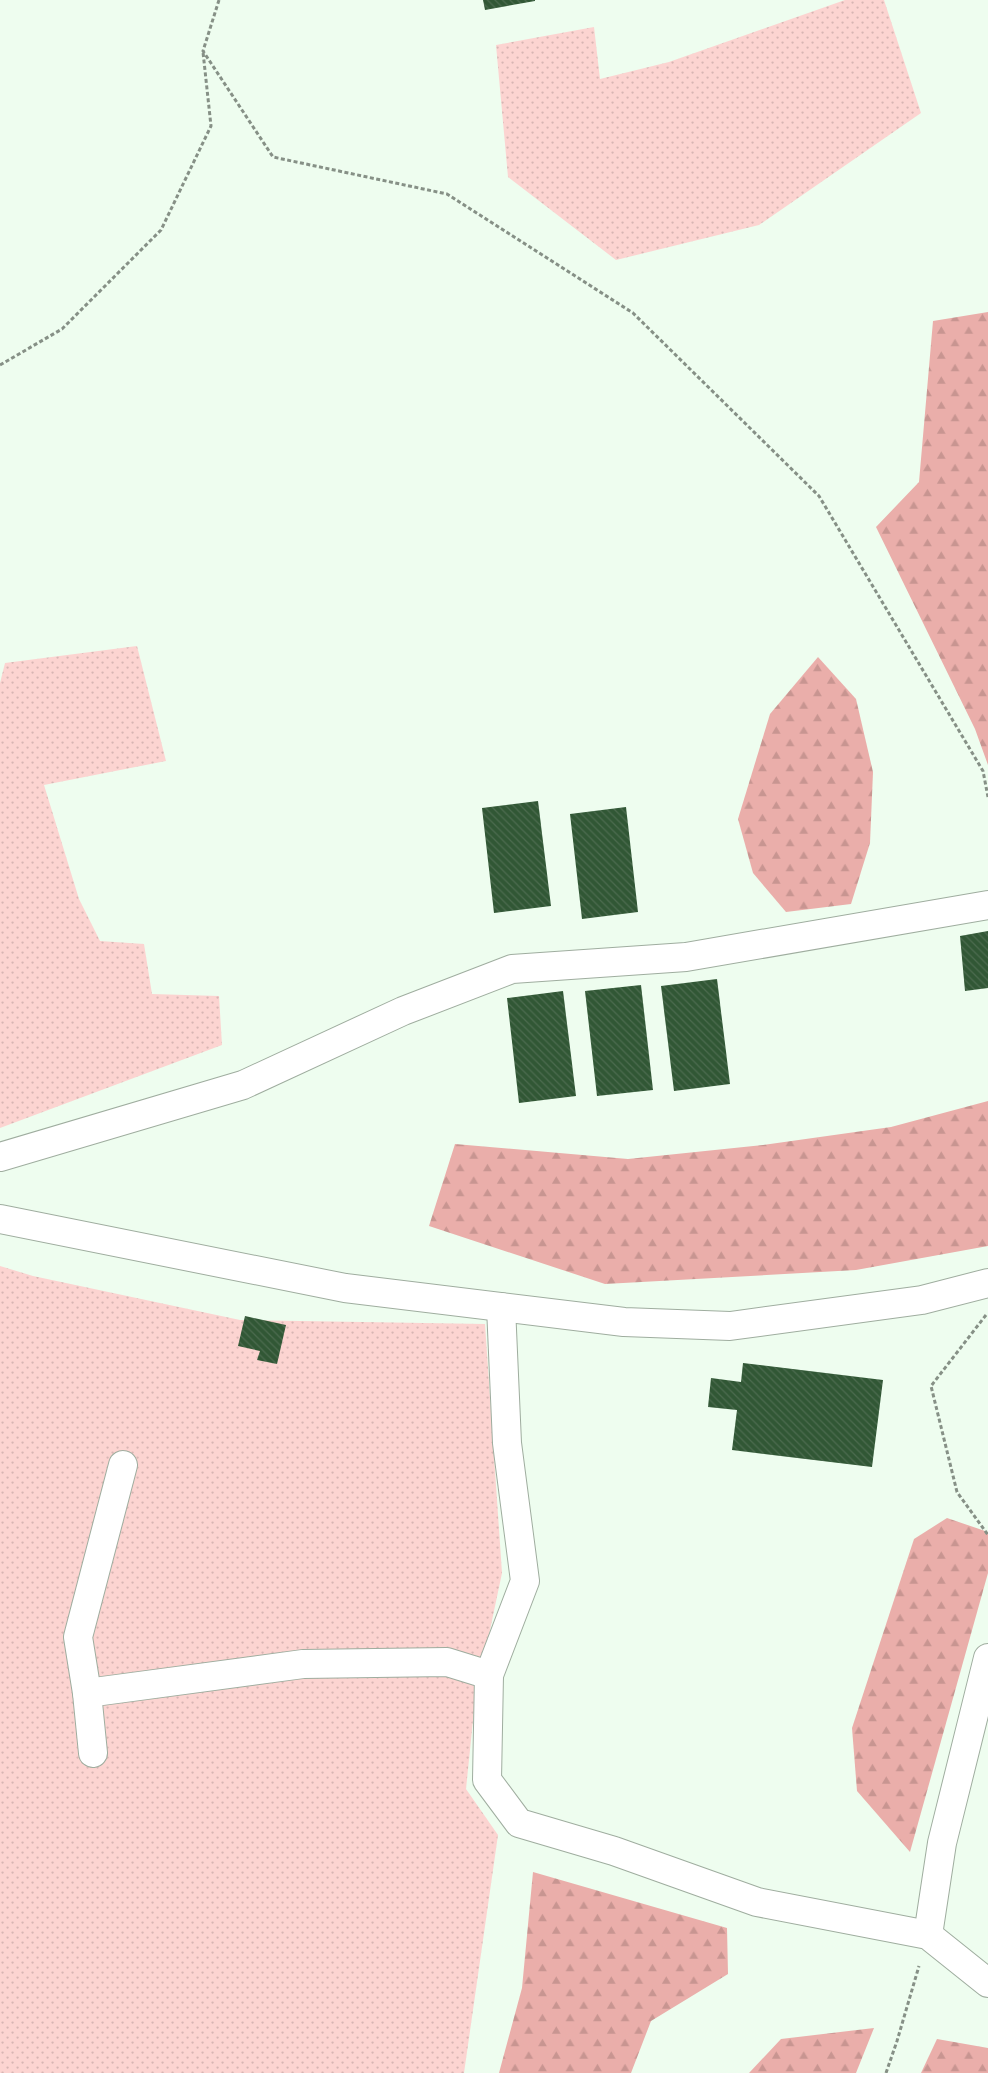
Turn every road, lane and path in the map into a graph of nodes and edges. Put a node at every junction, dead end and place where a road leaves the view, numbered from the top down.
1 (219, 0) edge
2 (203, 51) junction
3 (0, 365) edge
4 (988, 797) edge
5 (988, 905) edge
6 (0, 1157) edge
7 (0, 1219) edge
8 (988, 1283) edge
9 (502, 1307) junction
10 (988, 1312) edge
11 (123, 1465) dead end
12 (988, 1535) edge
13 (988, 1658) edge
14 (489, 1675) junction
15 (87, 1693) junction
16 (93, 1753) dead end
17 (928, 1935) junction
18 (988, 1983) edge
19 (886, 2073) edge

1 - 2 path
2 - 3 path
2 - 4 path
5 - 6 street
7 - 9 street
8 - 9 street
9 - 14 street
10 - 12 path
11 - 15 street
13 - 17 street
14 - 15 street
14 - 17 street
15 - 16 street
17 - 18 street
17 - 19 path

